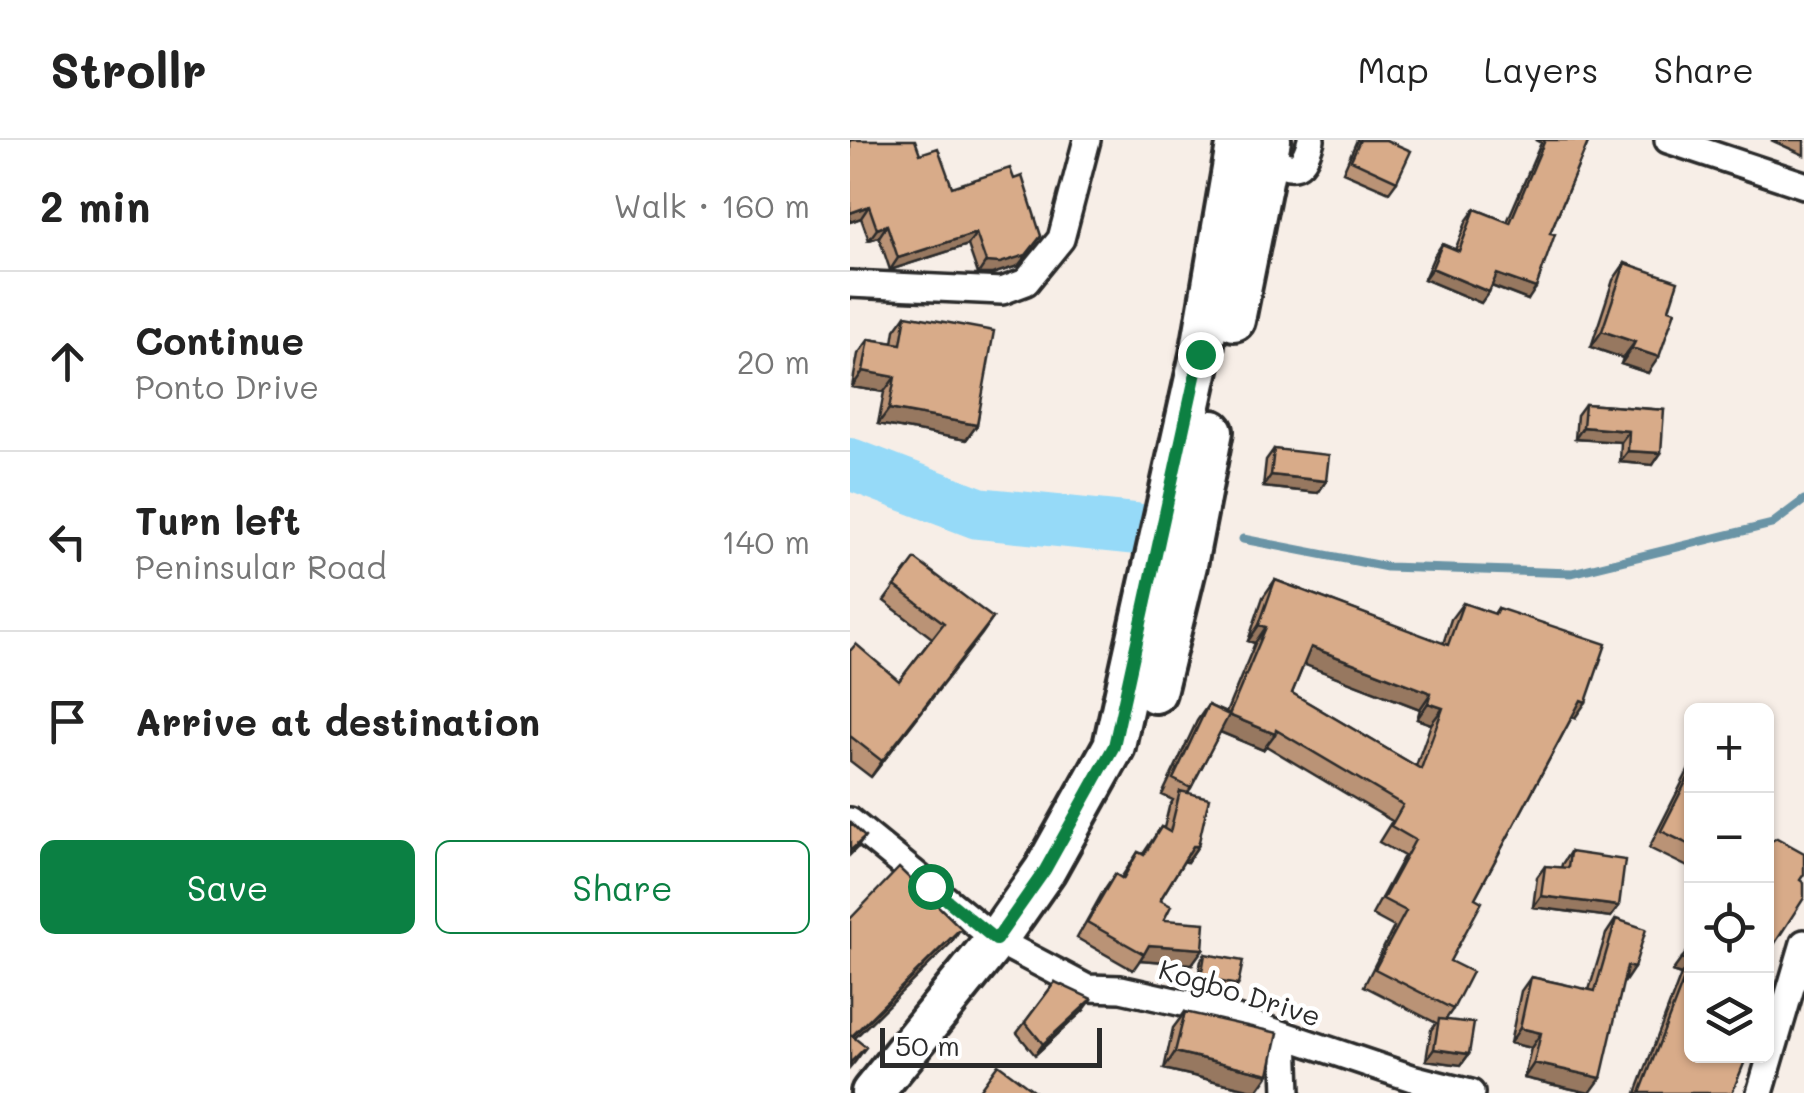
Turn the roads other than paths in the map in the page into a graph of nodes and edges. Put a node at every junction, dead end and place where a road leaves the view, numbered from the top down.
1 (1088, 140) edge
2 (1311, 140) edge
3 (1668, 140) edge
4 (1253, 145) edge
5 (1804, 185) edge
6 (850, 284) edge
7 (850, 822) edge
8 (1804, 943) edge
9 (1008, 947) junction
10 (1285, 1036) junction
11 (872, 1093) edge
12 (902, 1093) edge
13 (1286, 1093) edge
14 (1471, 1093) edge
15 (1760, 1093) edge

1 - 6 street
2 - 4 street
3 - 5 street
4 - 9 main road
7 - 9 street, Kogbo Drive
8 - 15 street
9 - 10 street, Kogbo Drive
9 - 11 main road
9 - 12 main road
10 - 13 street
10 - 14 street, Kogbo Drive

